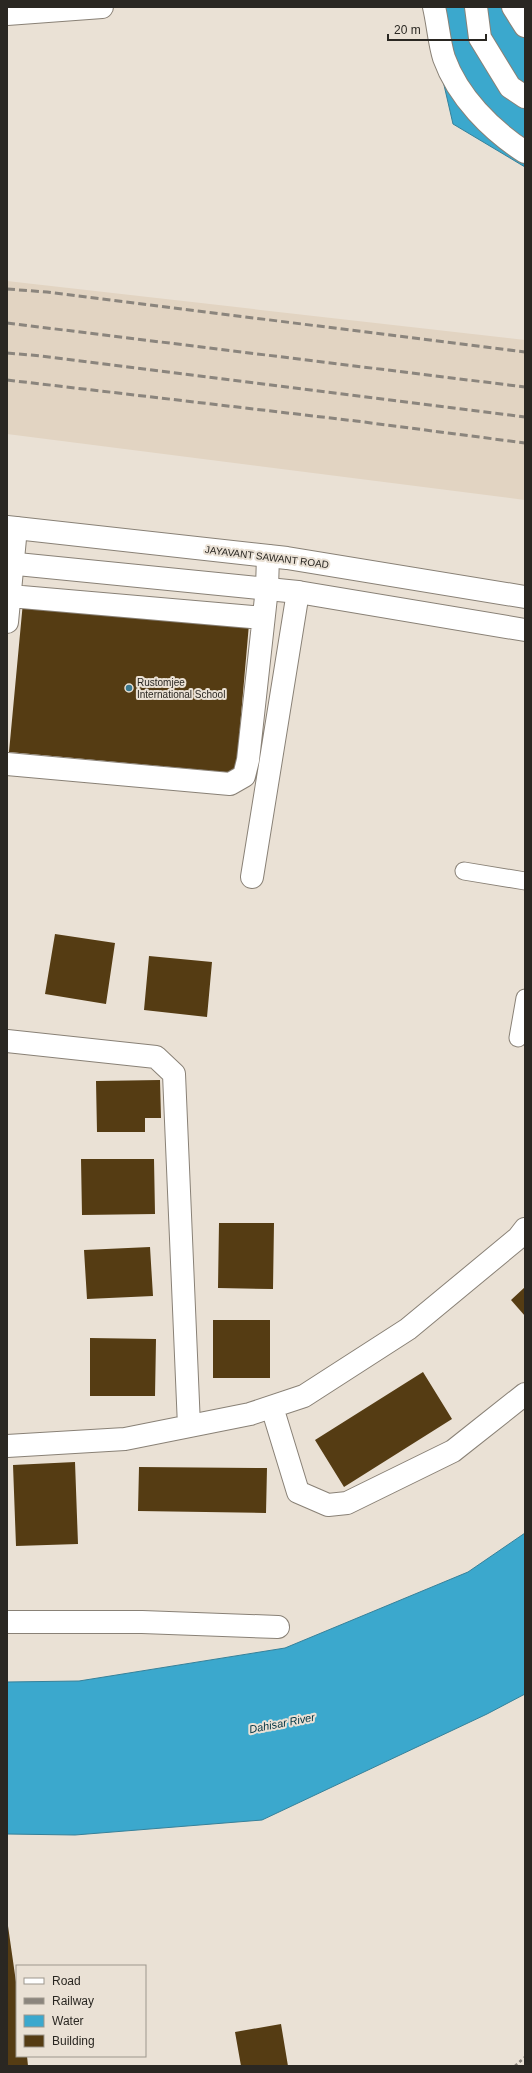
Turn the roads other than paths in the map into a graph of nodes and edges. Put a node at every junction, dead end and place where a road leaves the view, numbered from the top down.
1 (102, 7) edge
2 (434, 7) edge
3 (476, 7) edge
4 (513, 7) edge
5 (7, 14) edge
6 (525, 26) edge
7 (525, 97) edge
8 (525, 152) edge
9 (12, 527) edge
10 (268, 556) junction
11 (10, 563) edge
12 (267, 588) junction
13 (298, 592) junction
14 (10, 596) junction
15 (525, 597) edge
16 (263, 618) junction
17 (7, 622) edge
18 (525, 630) edge
19 (7, 764) edge
20 (464, 872) dead end
21 (252, 877) dead end
22 (525, 881) edge
23 (525, 998) edge
24 (518, 1038) dead end
25 (7, 1041) edge
26 (525, 1229) edge
27 (525, 1394) edge
28 (272, 1407) junction
29 (189, 1426) junction
30 (7, 1446) edge
31 (7, 1622) edge
32 (278, 1627) dead end

1 - 5 street
2 - 8 street
3 - 7 street
4 - 6 street
9 - 10 street, JAYAVANT SAWANT ROAD
9 - 11 street
10 - 12 street
10 - 15 street, JAYAVANT SAWANT ROAD
11 - 12 street
11 - 14 street
12 - 13 street
12 - 16 street
13 - 18 street
13 - 21 street
14 - 16 street
14 - 17 street
16 - 19 street
20 - 22 lane
23 - 24 lane
25 - 29 street
26 - 28 street
27 - 28 street
28 - 29 street
29 - 30 street
31 - 32 street

